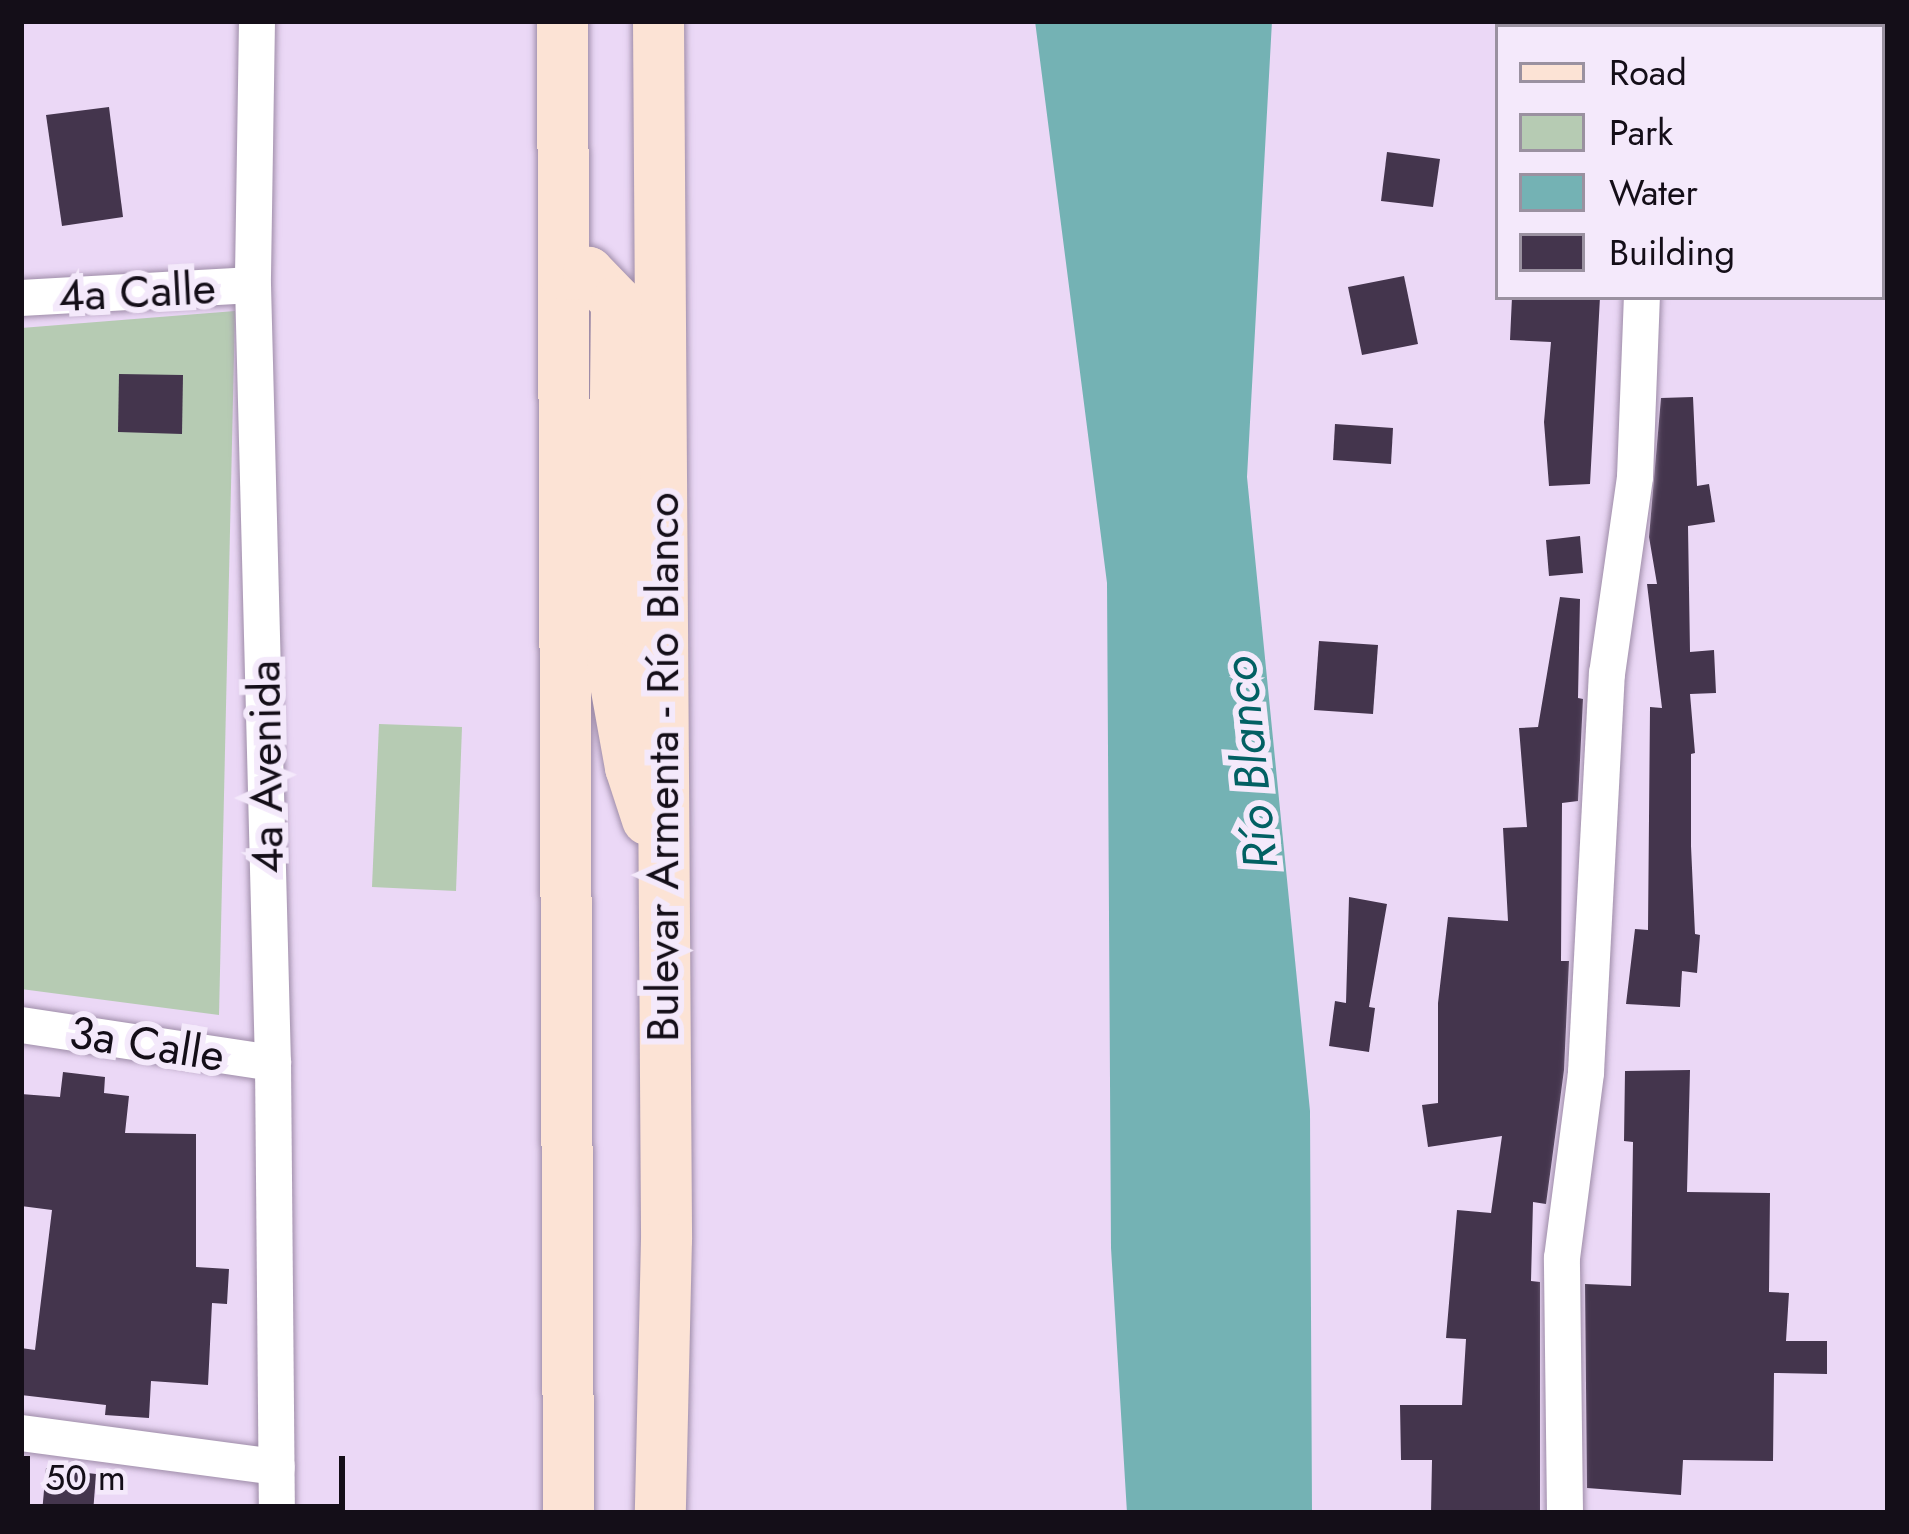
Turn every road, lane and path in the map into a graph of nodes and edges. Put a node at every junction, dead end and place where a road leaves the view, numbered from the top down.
1 (256, 21) edge
2 (562, 21) edge
3 (658, 21) edge
4 (563, 274) junction
5 (253, 285) junction
6 (21, 298) edge
7 (1642, 300) edge
8 (664, 871) junction
9 (21, 1025) edge
10 (274, 1063) junction
11 (21, 1432) edge
12 (278, 1467) junction
13 (277, 1513) edge
14 (568, 1513) edge
15 (661, 1513) edge
16 (1565, 1513) edge

1 - 5 street, 4a Avenida
2 - 4 main road
3 - 8 main road, Bulevar Armenta - Río Blanco
4 - 8 main road
4 - 14 main road
5 - 6 street, 4a Calle
5 - 10 street, 4a Avenida
7 - 16 street
8 - 15 main road, Bulevar Armenta - Río Blanco
9 - 10 street, 3a Calle
10 - 12 street, 4a Avenida
11 - 12 street
12 - 13 street, 4a Avenida

